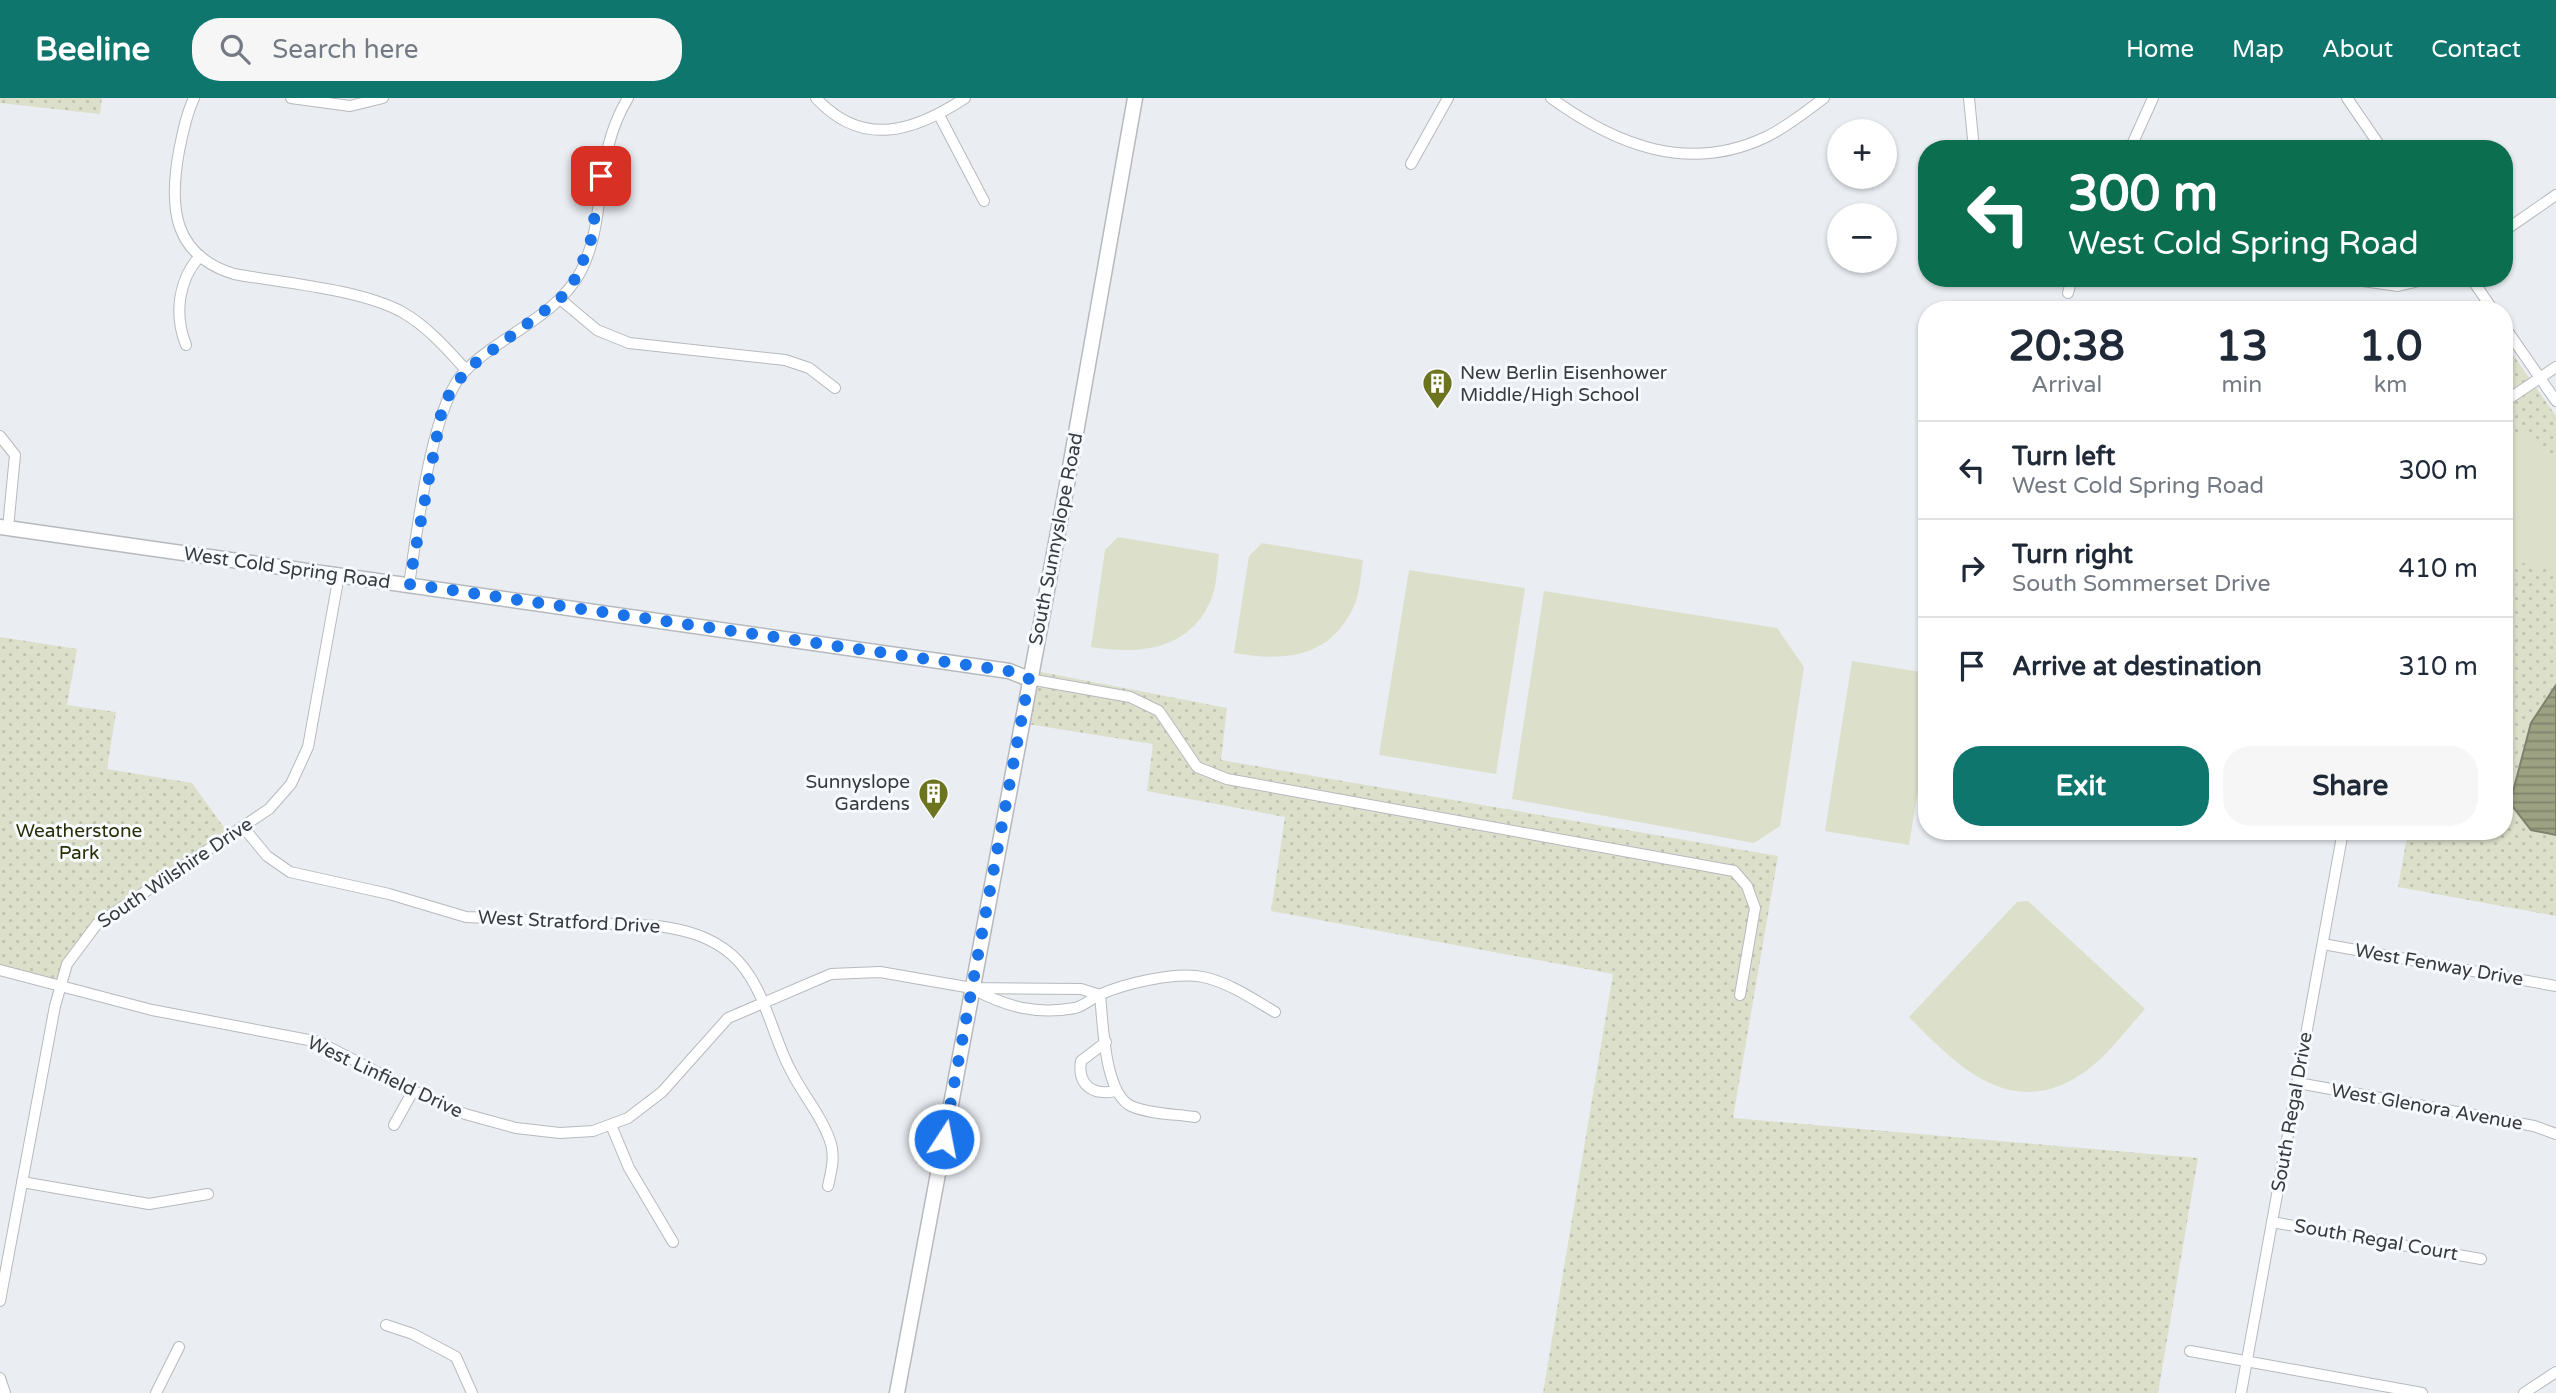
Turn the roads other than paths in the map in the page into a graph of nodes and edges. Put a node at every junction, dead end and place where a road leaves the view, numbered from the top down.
1 (194, 98) edge
2 (291, 98) edge
3 (383, 98) edge
4 (628, 98) edge
5 (816, 98) edge
6 (965, 98) edge
7 (1135, 98) edge
8 (1448, 98) edge
9 (1551, 98) edge
10 (1824, 98) edge
11 (1969, 98) edge
12 (2153, 98) edge
13 (2347, 98) edge
14 (939, 115) junction
15 (1973, 140) edge
16 (2134, 140) edge
17 (2376, 140) edge
18 (1411, 164) dead end
19 (2556, 195) edge
20 (984, 201) dead end
21 (2513, 225) edge
22 (200, 256) junction
23 (2070, 287) edge
24 (2068, 293) dead end
25 (560, 299) junction
26 (2513, 339) edge
27 (186, 345) dead end
28 (2556, 367) edge
29 (466, 370) junction
30 (2540, 378) junction
31 (835, 388) dead end
32 (2513, 396) edge
33 (2556, 401) edge
34 (0, 436) edge
35 (4, 528) edge
36 (339, 575) junction
37 (409, 584) junction
38 (1029, 679) junction
39 (243, 827) junction
40 (2341, 840) edge
41 (2323, 944) junction
42 (0, 970) edge
43 (59, 986) junction
44 (2556, 986) edge
45 (972, 988) junction
46 (1100, 995) junction
47 (1740, 995) dead end
48 (761, 1002) junction
49 (1275, 1012) dead end
50 (1106, 1042) junction
51 (2298, 1083) junction
52 (413, 1091) junction
53 (1116, 1091) junction
54 (1195, 1117) dead end
55 (394, 1125) dead end
56 (611, 1125) junction
57 (2556, 1133) edge
58 (22, 1182) junction
59 (828, 1186) dead end
60 (208, 1194) dead end
61 (2272, 1222) junction
62 (673, 1242) dead end
63 (2481, 1259) dead end
64 (0, 1301) edge
65 (386, 1325) dead end
66 (179, 1346) dead end
67 (2190, 1350) dead end
68 (2247, 1361) junction
69 (2556, 1372) edge
70 (0, 1378) edge
71 (5, 1393) edge
72 (156, 1393) edge
73 (472, 1393) edge
74 (897, 1393) edge
75 (2241, 1393) edge
76 (2422, 1393) edge
77 (2524, 1393) edge

1 - 22 street
2 - 3 street
4 - 25 street
5 - 14 street
6 - 14 street
7 - 38 street, South Sunnyslope Road
8 - 18 street
9 - 10 street
11 - 15 street
12 - 16 street
13 - 17 street
14 - 20 street
19 - 21 street
22 - 27 street
22 - 29 street
23 - 24 street
25 - 29 street
25 - 31 street
26 - 30 street
28 - 30 street
29 - 37 street
30 - 32 street
30 - 33 street
34 - 35 street
35 - 36 street, West Cold Spring Road
36 - 37 street, West Cold Spring Road
36 - 39 street, South Wilshire Drive
37 - 38 street, West Cold Spring Road
38 - 45 street, South Sunnyslope Road
38 - 47 street
39 - 43 street, South Wilshire Drive
39 - 48 street, West Stratford Drive
40 - 41 street, South Regal Drive
41 - 44 street, West Fenway Drive
41 - 51 street, South Regal Drive
42 - 43 street, West Linfield Drive
43 - 52 street, West Linfield Drive
43 - 58 street, South Wilshire Drive
45 - 46 street, West Linfield Drive
45 - 46 street, West Linfield Drive
45 - 48 street, West Linfield Drive
45 - 74 street, South Sunnyslope Road
46 - 49 street, West Linfield Drive
46 - 50 street
48 - 56 street, West Linfield Drive
48 - 59 street, West Stratford Drive
50 - 53 street
50 - 53 street
51 - 57 street, West Glenora Avenue
51 - 61 street, South Regal Drive
52 - 55 street
52 - 56 street, West Linfield Drive
53 - 54 street
56 - 62 street
58 - 60 street
58 - 64 street, South Wilshire Drive
61 - 63 street, South Regal Court
61 - 68 street, South Regal Drive
65 - 73 street
66 - 72 street
67 - 68 street
68 - 75 street, South Regal Drive
68 - 76 street
69 - 77 street
70 - 71 street

